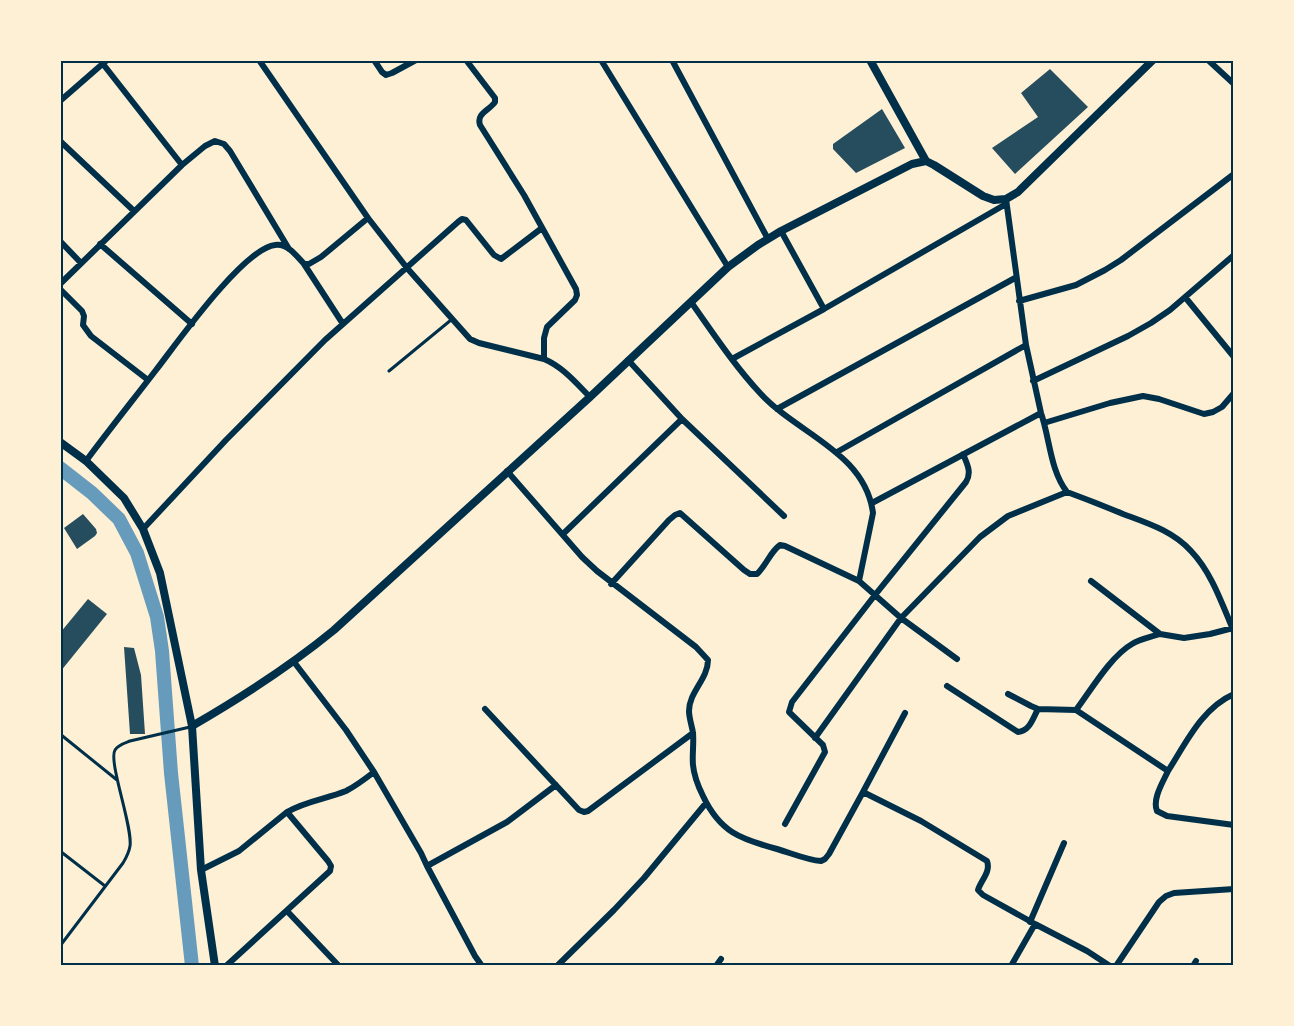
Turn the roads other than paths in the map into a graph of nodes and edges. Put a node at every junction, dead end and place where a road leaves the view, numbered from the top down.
1 (259, 60) edge
2 (375, 60) edge
3 (416, 60) edge
4 (466, 60) edge
5 (601, 60) edge
6 (672, 60) edge
7 (870, 60) edge
8 (1153, 60) edge
9 (1208, 60) edge
10 (105, 62) edge
11 (1234, 84) edge
12 (61, 97) edge
13 (60, 141) edge
14 (926, 161) junction
15 (182, 165) junction
16 (1234, 174) edge
17 (1006, 202) junction
18 (134, 211) junction
19 (368, 218) junction
20 (542, 228) junction
21 (781, 231) junction
22 (768, 239) junction
23 (60, 241) edge
24 (100, 244) junction
25 (290, 249) junction
26 (1234, 255) edge
27 (81, 263) junction
28 (304, 264) junction
29 (728, 267) junction
30 (408, 268) junction
31 (1016, 278) junction
32 (60, 286) edge
33 (1185, 297) junction
34 (1019, 301) junction
35 (690, 302) junction
36 (824, 309) junction
37 (452, 319) junction
38 (192, 324) junction
39 (343, 324) junction
40 (1026, 345) junction
41 (1234, 357) edge
42 (544, 358) junction
43 (732, 359) junction
44 (628, 360) junction
45 (389, 371) dead end
46 (148, 380) junction
47 (1034, 381) junction
48 (1234, 393) edge
49 (590, 397) junction
50 (777, 409) junction
51 (1041, 413) junction
52 (682, 419) junction
53 (1044, 423) junction
54 (60, 442) edge
55 (837, 452) junction
56 (963, 454) junction
57 (86, 460) junction
58 (507, 471) junction
59 (1067, 492) junction
60 (872, 503) junction
61 (784, 516) dead end
62 (143, 529) junction
63 (563, 534) junction
64 (859, 581) junction
65 (1091, 581) dead end
66 (611, 584) junction
67 (875, 595) junction
68 (901, 618) junction
69 (1233, 630) edge
70 (1160, 634) junction
71 (957, 659) dead end
72 (294, 662) junction
73 (947, 686) dead end
74 (1008, 694) dead end
75 (1234, 694) edge
76 (485, 709) dead end
77 (1038, 709) junction
78 (1076, 710) junction
79 (905, 713) dead end
80 (192, 726) junction
81 (693, 733) junction
82 (60, 734) edge
83 (815, 738) junction
84 (1168, 771) junction
85 (374, 772) junction
86 (118, 781) junction
87 (556, 785) junction
88 (862, 792) junction
89 (706, 803) junction
90 (287, 812) junction
91 (785, 824) dead end
92 (1234, 825) edge
93 (1064, 843) dead end
94 (60, 851) edge
95 (427, 866) junction
96 (201, 870) junction
97 (105, 886) junction
98 (1234, 890) edge
99 (287, 911) junction
100 (1032, 923) junction
101 (60, 945) edge
102 (721, 958) dead end
103 (216, 966) edge
104 (226, 966) edge
105 (339, 966) edge
106 (482, 966) edge
107 (557, 966) edge
108 (716, 966) edge
109 (1011, 966) edge
110 (1110, 966) edge
111 (1116, 966) edge

1 - 19 street
2 - 3 street
4 - 20 street
5 - 29 street
6 - 22 street
7 - 14 street
8 - 17 street
9 - 11 street
10 - 12 street
10 - 15 street
13 - 18 street
14 - 17 street
14 - 21 street
15 - 18 street
15 - 25 street
16 - 34 street
17 - 31 street
17 - 36 street
18 - 24 street
19 - 28 street
19 - 30 street
20 - 30 street
20 - 42 street
21 - 22 street
21 - 36 street
22 - 29 street
23 - 27 street
24 - 27 street
24 - 38 street
25 - 28 street
25 - 38 street
26 - 33 street
27 - 32 street
28 - 39 street
29 - 35 street
30 - 37 street
30 - 39 street
31 - 34 street
31 - 50 street
32 - 46 street
33 - 41 street
33 - 47 street
34 - 40 street
35 - 43 street
35 - 44 street
36 - 43 street
37 - 42 street
37 - 45 lane
38 - 46 street
39 - 62 street
40 - 47 street
40 - 55 street
42 - 49 street
43 - 50 street
44 - 49 street
44 - 52 street
46 - 57 street
47 - 51 street
48 - 53 street
49 - 58 street
50 - 55 street
51 - 53 street
51 - 56 street
52 - 61 street
52 - 63 street
53 - 59 street
54 - 57 street
55 - 60 street
56 - 60 street
56 - 67 street
57 - 62 street
58 - 63 street
58 - 72 street
59 - 68 street
59 - 69 street
60 - 64 street
62 - 80 street
63 - 66 street
64 - 66 street
64 - 67 street
65 - 70 street
66 - 81 street
67 - 68 street
67 - 83 street
68 - 71 street
68 - 83 street
69 - 70 street
70 - 78 street
72 - 80 street
72 - 85 street
73 - 77 street
74 - 77 street
75 - 84 street
76 - 87 street
77 - 78 street
78 - 84 street
79 - 88 street
80 - 86 lane
80 - 96 street
81 - 87 street
81 - 89 street
82 - 86 lane
83 - 91 street
84 - 92 street
85 - 90 street
85 - 95 street
86 - 97 lane
87 - 95 street
88 - 89 street
88 - 100 street
89 - 107 street
90 - 96 street
90 - 99 street
93 - 100 street
94 - 97 lane
95 - 106 street
96 - 103 street
97 - 101 lane
98 - 111 street
99 - 104 street
99 - 105 street
100 - 109 street
100 - 110 street
102 - 108 street

